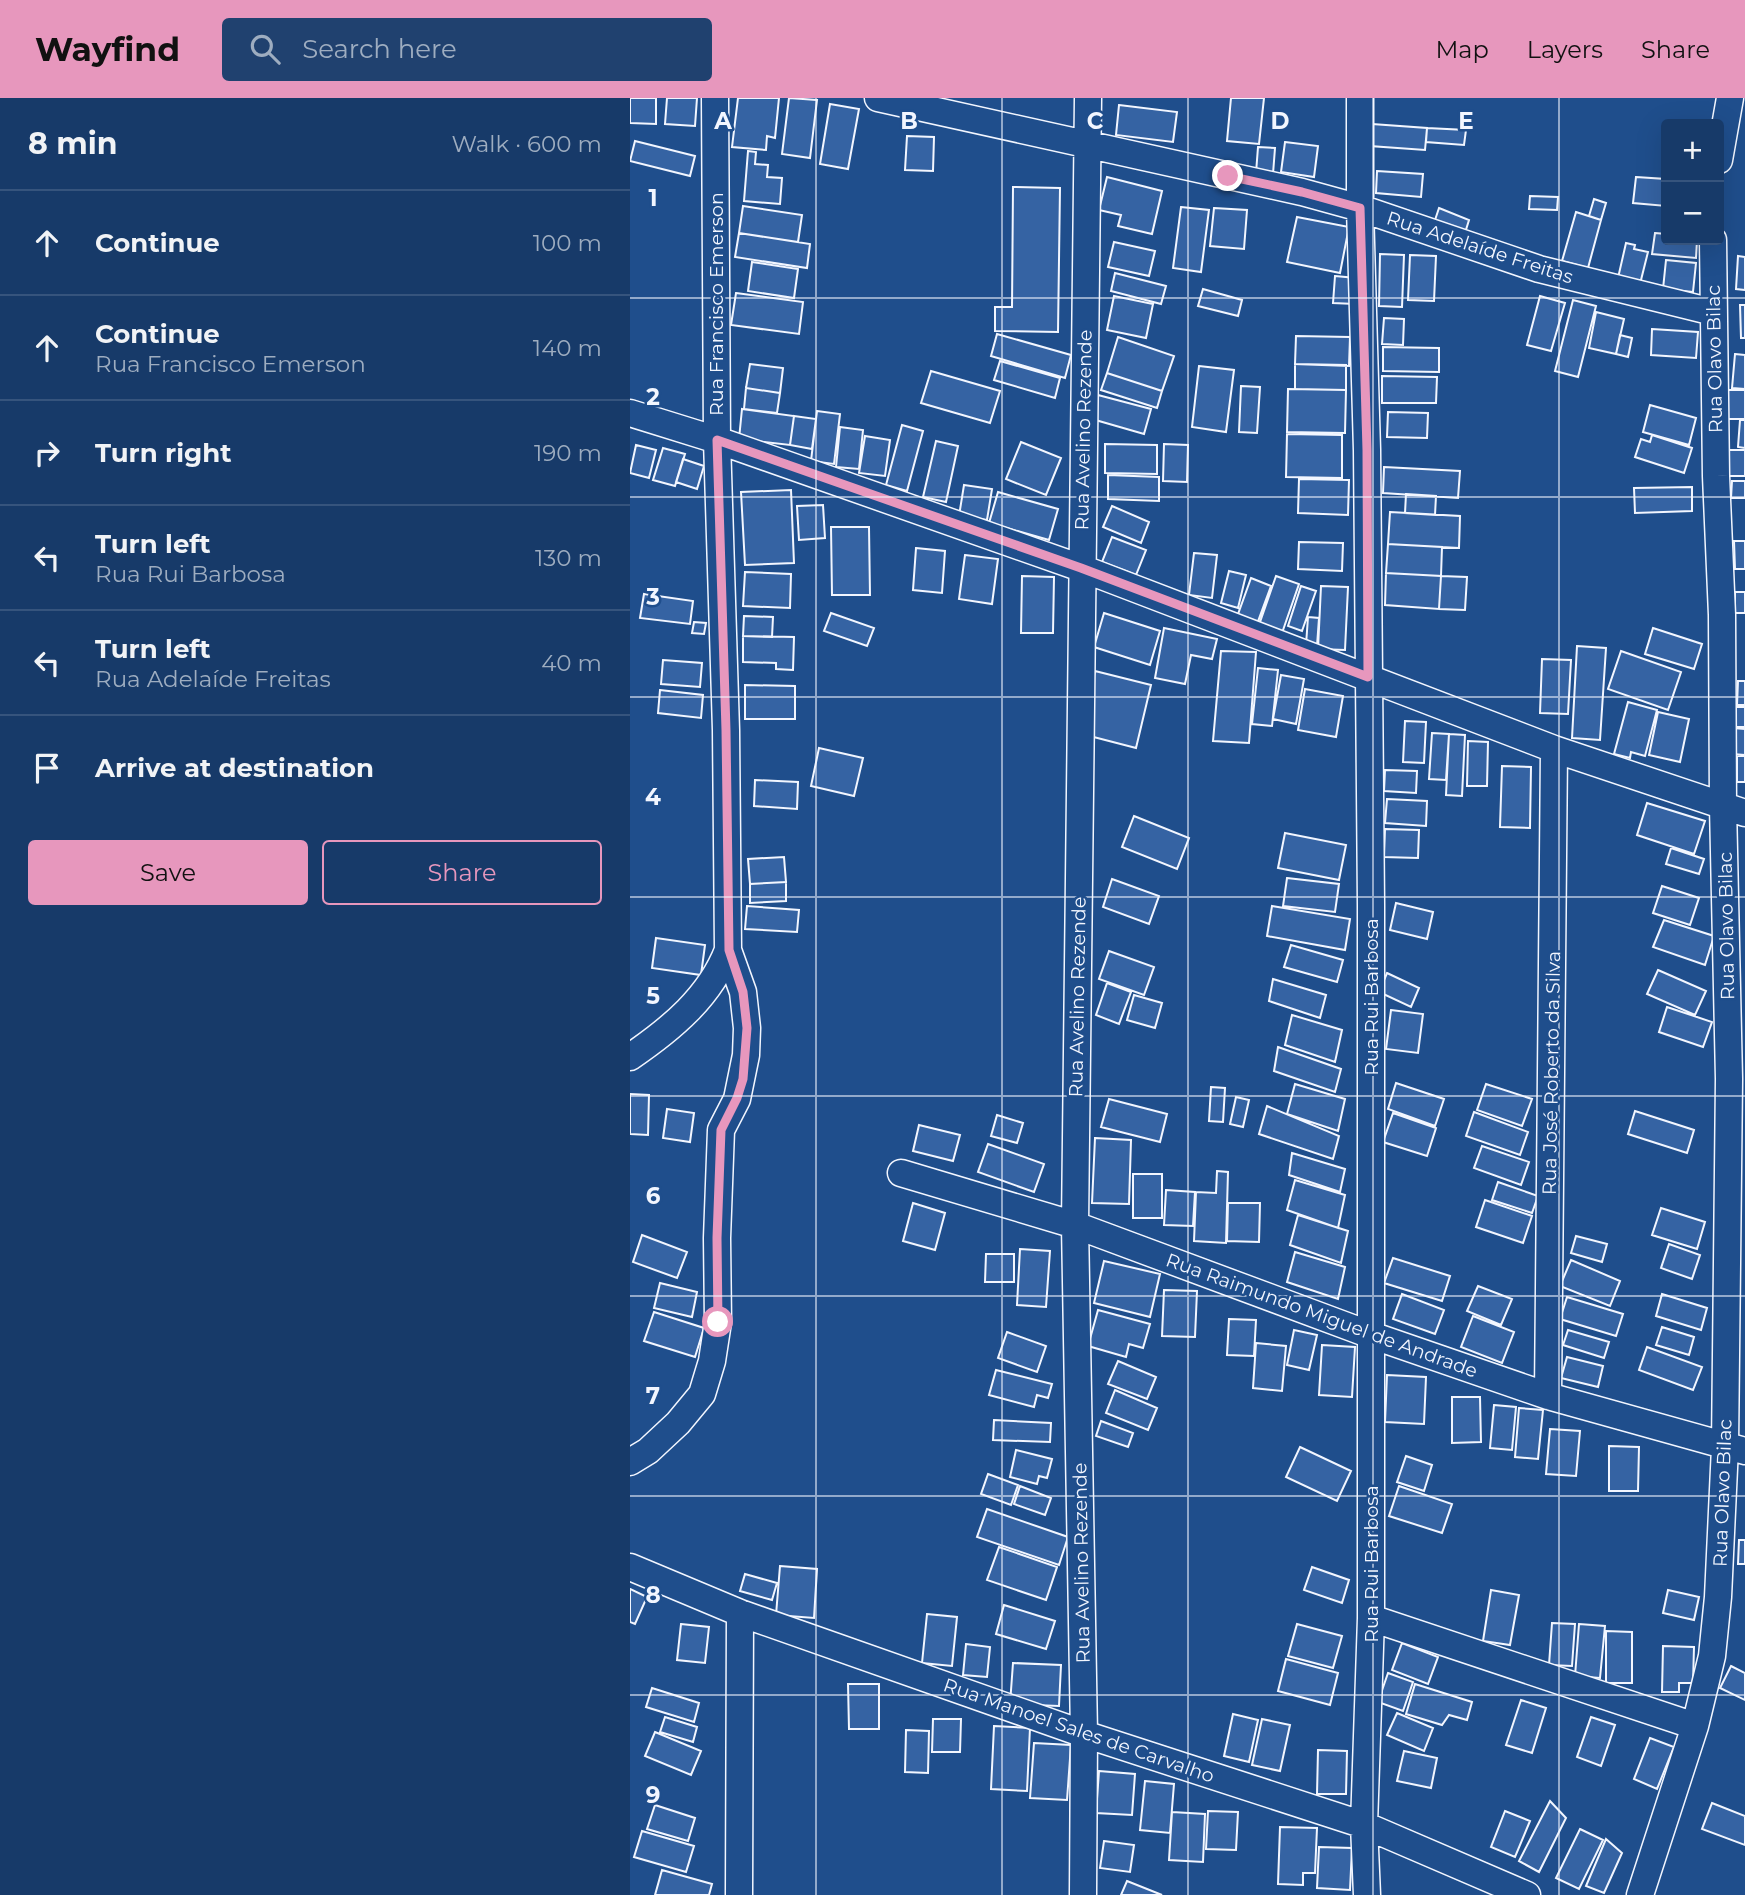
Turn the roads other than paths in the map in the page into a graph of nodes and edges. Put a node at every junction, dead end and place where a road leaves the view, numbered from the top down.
1 (715, 98) edge
2 (878, 98) edge
3 (1087, 98) edge
4 (1360, 98) edge
5 (1730, 98) edge
6 (1724, 132) edge
7 (1088, 144) junction
8 (1360, 208) junction
9 (1713, 245) edge
10 (1713, 312) junction
11 (630, 413) edge
12 (717, 440) junction
13 (1081, 568) junction
14 (1368, 677) junction
15 (1554, 749) junction
16 (1734, 810) edge
17 (729, 950) junction
18 (630, 1057) edge
19 (901, 1172) dead end
20 (1075, 1225) junction
21 (1371, 1335) junction
22 (1548, 1396) junction
23 (1735, 1449) edge
24 (630, 1462) edge
25 (630, 1567) edge
26 (740, 1613) junction
27 (1371, 1618) junction
28 (1695, 1726) junction
29 (1084, 1734) junction
30 (1364, 1825) junction
31 (739, 1895) edge
32 (1083, 1895) edge
33 (1367, 1895) edge
34 (1527, 1895) edge
35 (1640, 1895) edge

1 - 12 street, Rua Francisco Emerson
2 - 7 street, Rua Adelaíde Freitas
3 - 7 street, Rua Avelino Rezende
4 - 8 street, Rua Rui Barbosa
5 - 6 street
7 - 8 street, Rua Adelaíde Freitas
7 - 13 street, Rua Avelino Rezende
8 - 10 street, Rua Adelaíde Freitas
8 - 14 street, Rua Rui Barbosa
9 - 10 street, Rua Olavo Bilac
10 - 16 street, Rua Olavo Bilac
11 - 12 street
12 - 13 street
12 - 17 street, Rua Francisco Emerson
13 - 14 street
13 - 20 street, Rua Avelino Rezende
14 - 15 street
14 - 21 street, Rua Rui Barbosa
15 - 16 street
15 - 22 street, Rua José Roberto da Silva
16 - 23 street, Rua Olavo Bilac
17 - 18 street, Rua Francisco Emerson
17 - 24 street
19 - 20 street, Rua Raimundo Miguel de Andrade
20 - 21 street, Rua Raimundo Miguel de Andrade
20 - 29 street, Rua Avelino Rezende
21 - 22 street, Rua Raimundo Miguel de Andrade
21 - 27 street, Rua Rui Barbosa
22 - 23 street, Rua Raimundo Miguel de Andrade
23 - 28 street, Rua Olavo Bilac
25 - 26 street, Rua Manoel Sales de Carvalho
26 - 29 street, Rua Manoel Sales de Carvalho
26 - 31 street
27 - 28 street
27 - 30 street, Rua Rui Barbosa
28 - 35 street, Rua Olavo Bilac
29 - 30 street, Rua Manoel Sales de Carvalho
29 - 32 street, Rua Avelino Rezende
30 - 33 street, Rua Rui Barbosa
30 - 34 street, Rua Manoel Sales de Carvalho

